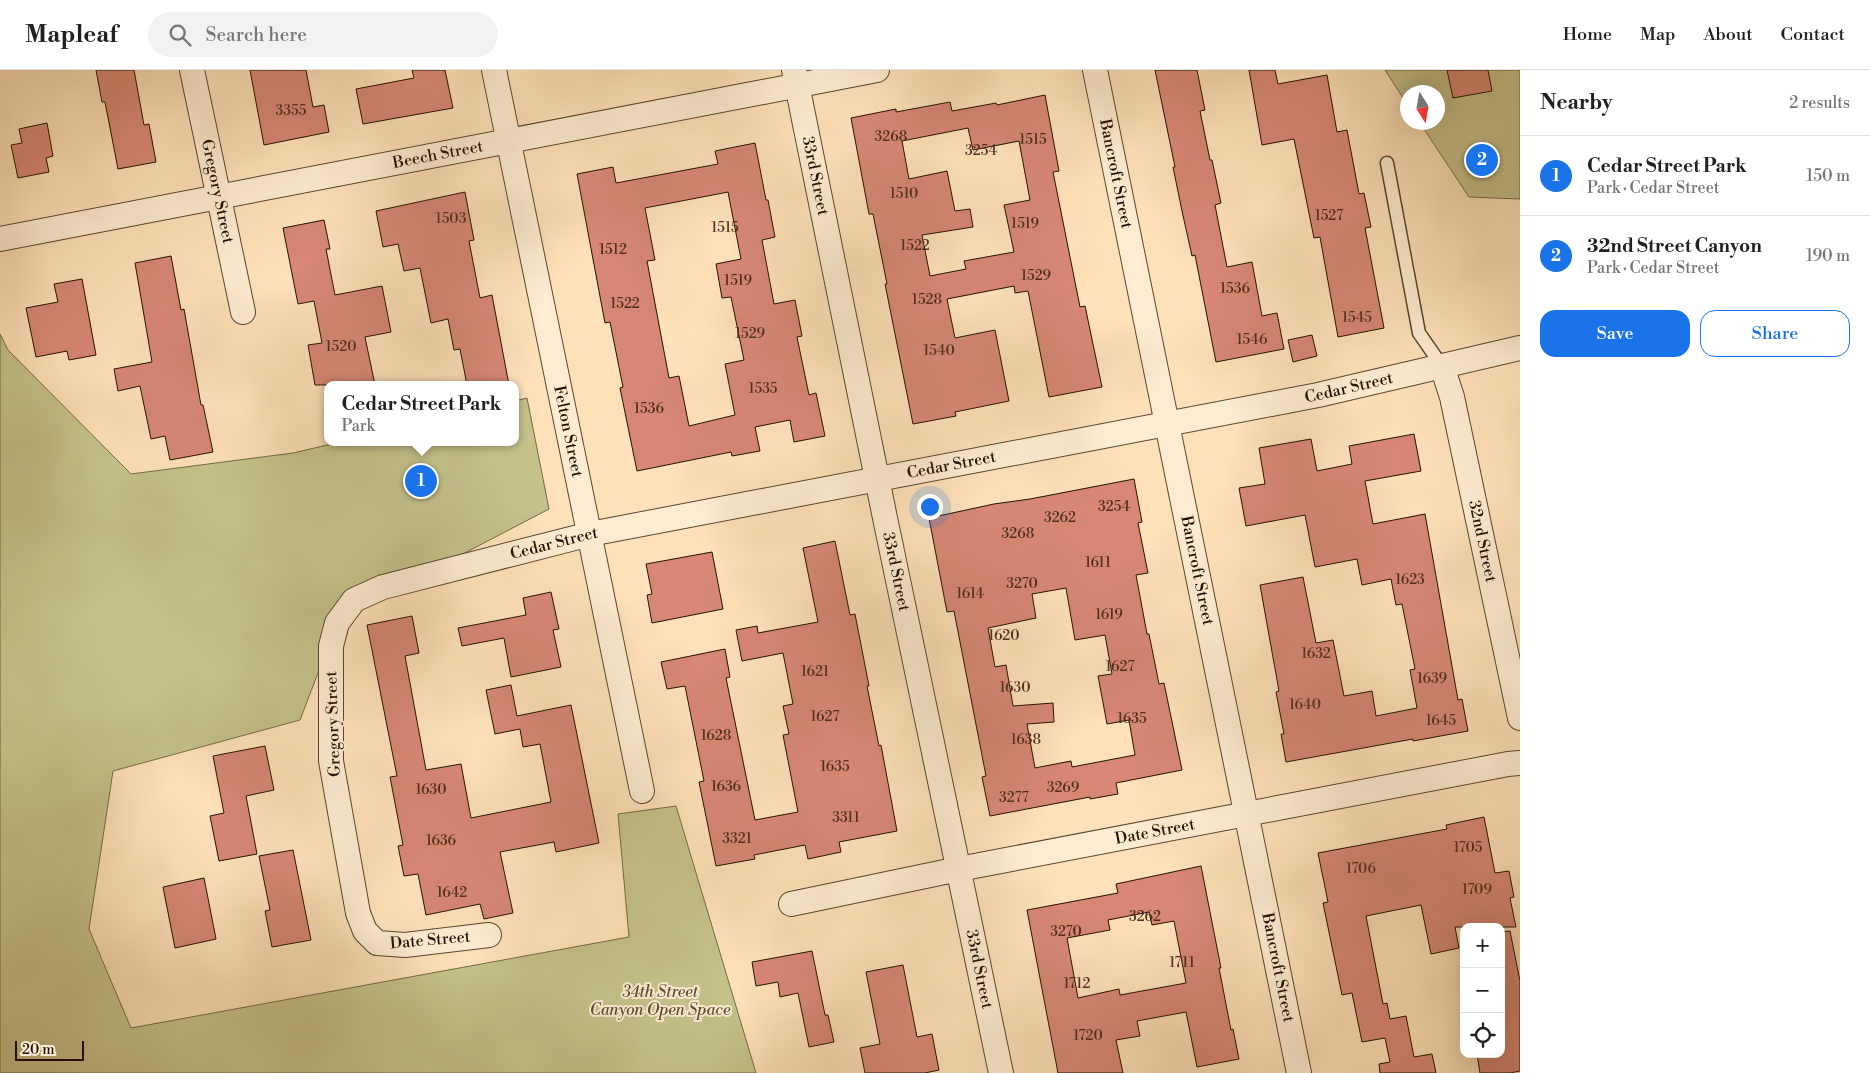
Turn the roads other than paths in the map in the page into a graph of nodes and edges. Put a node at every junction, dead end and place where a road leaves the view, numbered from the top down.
1 (192, 70) edge
2 (494, 70) edge
3 (877, 70) edge
4 (1095, 70) edge
5 (795, 78) edge
6 (508, 141) junction
7 (1387, 163) dead end
8 (219, 198) junction
9 (0, 240) edge
10 (243, 312) dead end
11 (1520, 348) edge
12 (1442, 366) junction
13 (1167, 424) junction
14 (877, 480) junction
15 (590, 534) junction
16 (383, 587) joint
17 (1520, 718) edge
18 (1520, 763) edge
19 (642, 792) dead end
20 (1248, 814) junction
21 (959, 869) junction
22 (791, 904) dead end
23 (358, 913) joint
24 (489, 934) dead end
25 (1001, 1073) edge
26 (1299, 1073) edge

1 - 8 street, Gregory Street
2 - 6 street, Felton Street
3 - 5 street, Beech Street
4 - 13 street, Bancroft Street
5 - 6 street, Beech Street
5 - 14 street, 33rd Street
6 - 8 street, Beech Street
6 - 15 street, Felton Street
7 - 12 lane
8 - 9 street, Beech Street
8 - 10 street, Gregory Street
11 - 12 street, Cedar Street
12 - 13 street, Cedar Street
12 - 17 street, 32nd Street
13 - 14 street, Cedar Street
13 - 20 street, Bancroft Street
14 - 15 street, Cedar Street
14 - 21 street, 33rd Street
15 - 16 street, Cedar Street
15 - 19 street, Felton Street
16 - 23 street, Gregory Street
18 - 20 street, Date Street
20 - 21 street, Date Street
20 - 26 street, Bancroft Street
21 - 22 street, Date Street
21 - 25 street, 33rd Street
23 - 24 street, Date Street

